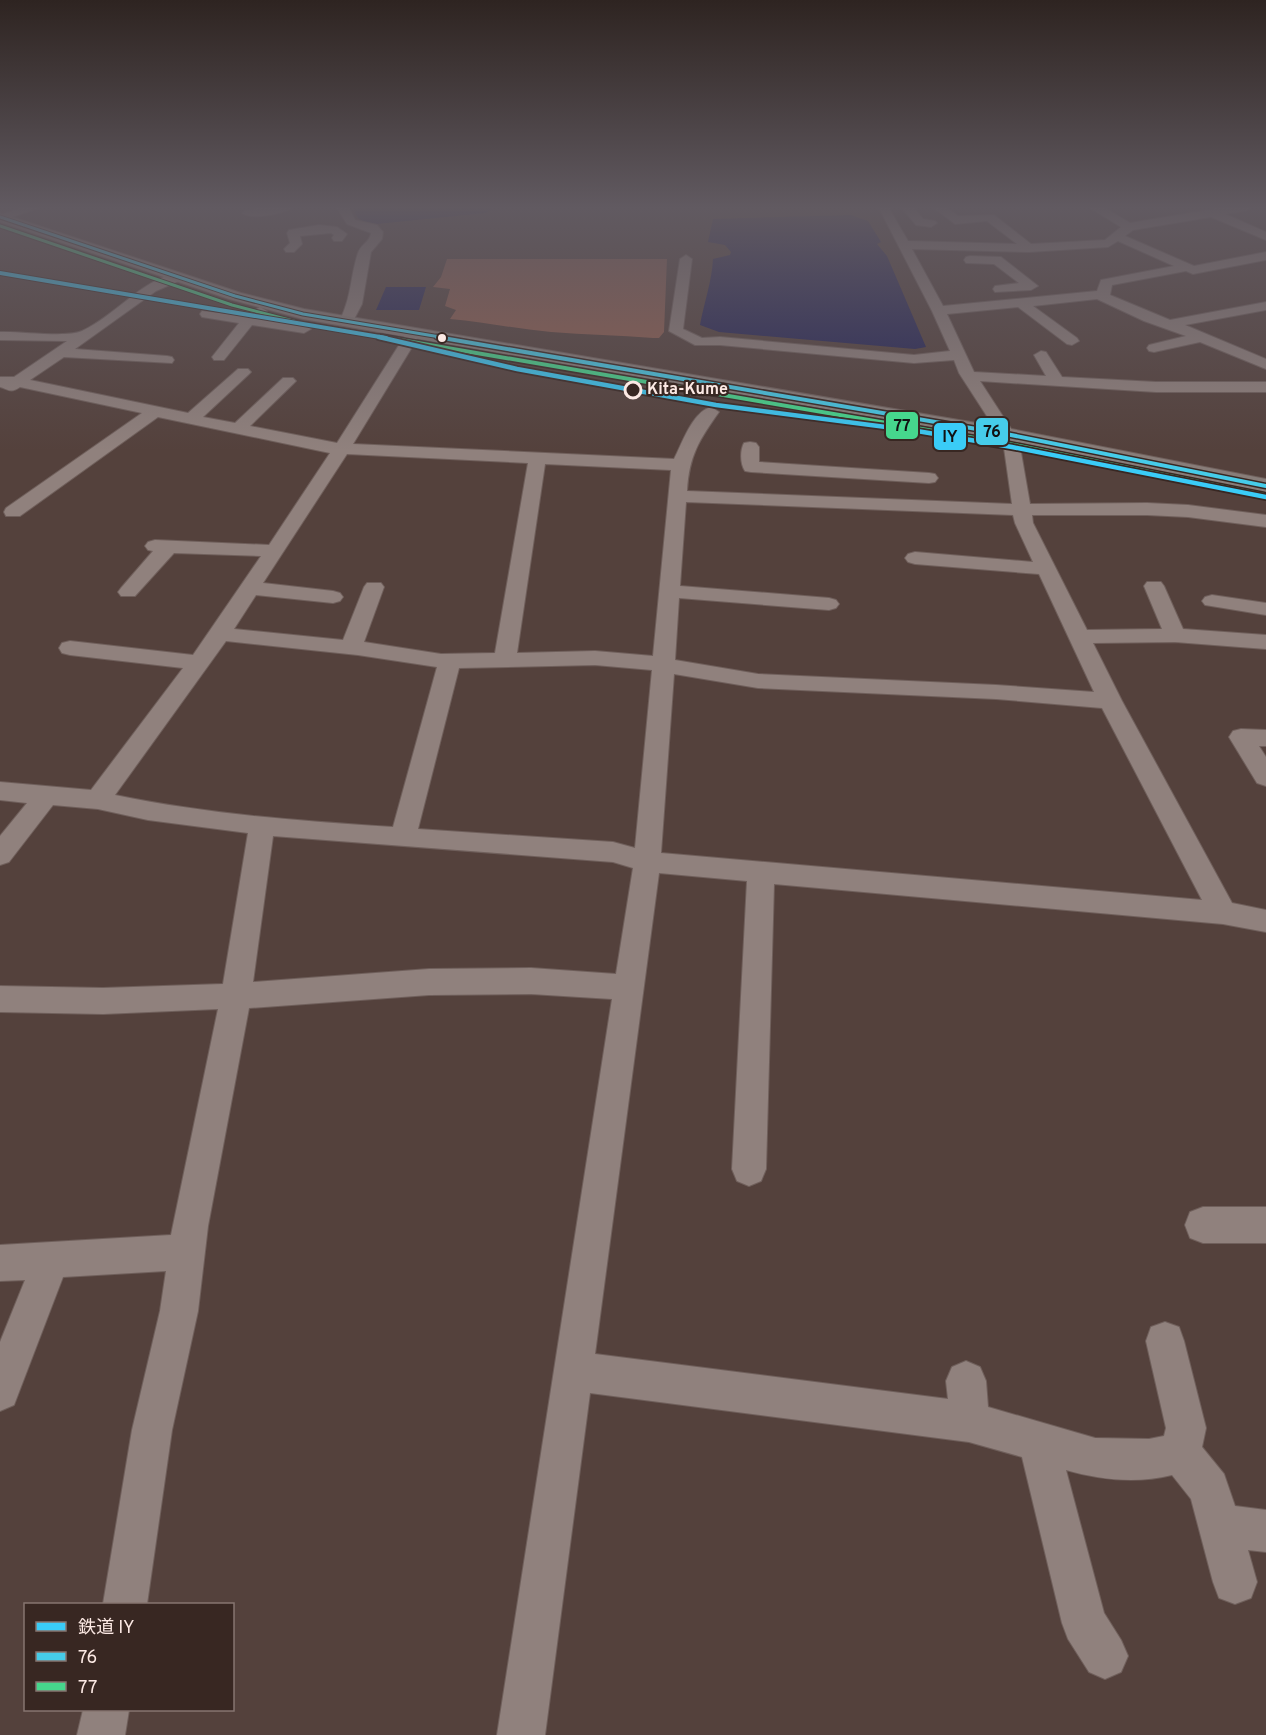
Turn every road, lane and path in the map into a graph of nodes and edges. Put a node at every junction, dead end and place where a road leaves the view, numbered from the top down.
1 (150, 289) edge
2 (216, 289) edge
3 (358, 289) edge
4 (682, 289) edge
5 (935, 289) edge
6 (998, 289) edge
7 (1105, 289) edge
8 (987, 290) dead end
9 (1099, 295) junction
10 (1021, 303) junction
11 (269, 305) junction
12 (1266, 306) edge
13 (939, 311) junction
14 (207, 314) dead end
15 (248, 319) junction
16 (346, 322) junction
17 (1169, 324) junction
18 (304, 329) dead end
19 (413, 334) junction
20 (0, 336) edge
21 (82, 336) junction
22 (1203, 337) junction
23 (1071, 341) dead end
24 (1154, 348) dead end
25 (61, 352) junction
26 (958, 355) junction
27 (1041, 355) dead end
28 (219, 357) dead end
29 (167, 360) dead end
30 (1266, 364) edge
31 (1120, 370) dead end
32 (243, 372) dead end
33 (969, 376) junction
34 (288, 381) dead end
35 (1057, 381) junction
36 (0, 382) edge
37 (18, 382) junction
38 (1133, 386) junction
39 (1266, 387) edge
40 (0, 394) edge
41 (156, 411) junction
42 (711, 412) dead end
43 (191, 419) junction
44 (238, 429) junction
45 (1006, 434) junction
46 (750, 447) dead end
47 (341, 450) junction
48 (537, 458) junction
49 (680, 465) junction
50 (1266, 486) edge
51 (678, 496) junction
52 (941, 507) junction
53 (1022, 510) junction
54 (13, 512) dead end
55 (1266, 521) edge
56 (274, 551) junction
57 (915, 558) dead end
58 (1046, 569) junction
59 (374, 586) dead end
60 (1154, 586) dead end
61 (250, 588) junction
62 (671, 591) junction
63 (128, 592) dead end
64 (333, 597) dead end
65 (1212, 601) dead end
66 (830, 604) dead end
67 (1266, 609) edge
68 (220, 634) junction
69 (1175, 635) junction
70 (1079, 637) junction
71 (1266, 642) edge
72 (351, 647) junction
73 (70, 648) dead end
74 (505, 660) junction
75 (450, 661) junction
76 (199, 663) junction
77 (665, 667) junction
78 (1110, 701) junction
79 (1266, 738) edge
80 (1266, 777) edge
81 (0, 790) edge
82 (47, 795) junction
83 (98, 800) junction
84 (262, 825) junction
85 (403, 838) junction
86 (0, 855) edge
87 (647, 862) junction
88 (761, 872) junction
89 (1223, 914) junction
90 (1266, 921) edge
91 (629, 988) junction
92 (236, 996) junction
93 (0, 999) edge
94 (749, 1169) dead end
95 (1203, 1225) dead end
96 (1266, 1225) edge
97 (187, 1252) junction
98 (51, 1260) junction
99 (0, 1263) edge
100 (1166, 1341) dead end
101 (574, 1371) junction
102 (966, 1381) dead end
103 (1, 1384) edge
104 (969, 1422) junction
105 (1038, 1440) junction
106 (1180, 1452) junction
107 (1220, 1525) junction
108 (1266, 1531) edge
109 (1235, 1582) dead end
110 (125, 1603) edge
111 (1105, 1656) dead end
112 (106, 1711) edge
113 (101, 1735) edge
114 (521, 1735) edge

1 - 21 street
2 - 11 main road
3 - 16 street
4 - 26 street
5 - 13 street
6 - 8 street
7 - 9 street
9 - 10 street
9 - 17 street
10 - 13 street
10 - 23 street
11 - 15 street
11 - 16 main road
12 - 17 street
13 - 26 street
14 - 15 street
15 - 18 street
15 - 28 street
16 - 19 main road
17 - 22 street
19 - 45 main road
19 - 47 street
20 - 21 street
21 - 25 street
22 - 24 street
22 - 30 street
25 - 29 street
25 - 37 street
26 - 33 street
27 - 35 street
31 - 38 street
32 - 43 street
33 - 35 street
33 - 45 street
34 - 44 street
35 - 38 street
36 - 37 street
37 - 40 street
37 - 41 street
38 - 39 street
41 - 43 street
41 - 54 street
42 - 49 street
43 - 44 street
44 - 47 street
45 - 50 main road
45 - 53 street
46 - 52 street
47 - 48 street
47 - 56 street
48 - 49 street
48 - 74 street
49 - 51 street
51 - 52 street
51 - 62 street
52 - 53 street
53 - 55 street
53 - 58 street
56 - 61 street
56 - 63 street
57 - 58 street
58 - 70 street
59 - 72 street
60 - 69 street
61 - 64 street
61 - 68 street
62 - 66 street
62 - 77 street
65 - 67 street
68 - 72 street
68 - 76 street
69 - 70 street
69 - 71 street
70 - 78 street
72 - 75 street
73 - 76 street
74 - 75 street
74 - 77 street
75 - 85 street
76 - 83 street
77 - 78 street
77 - 87 street
78 - 89 street
79 - 80 street
81 - 82 street
82 - 83 street
82 - 86 street
83 - 84 street
84 - 85 street
84 - 92 street
85 - 87 street
87 - 88 street
87 - 91 street
88 - 89 street
88 - 94 street
89 - 90 street
91 - 92 street
91 - 101 street
92 - 93 street
92 - 97 street
95 - 96 street
97 - 98 street
97 - 110 street
98 - 99 street
98 - 103 street
100 - 106 street
101 - 104 street
101 - 114 street
102 - 104 street
104 - 105 street
105 - 106 street
105 - 111 street
106 - 107 street
107 - 108 street
107 - 109 street
112 - 113 street

